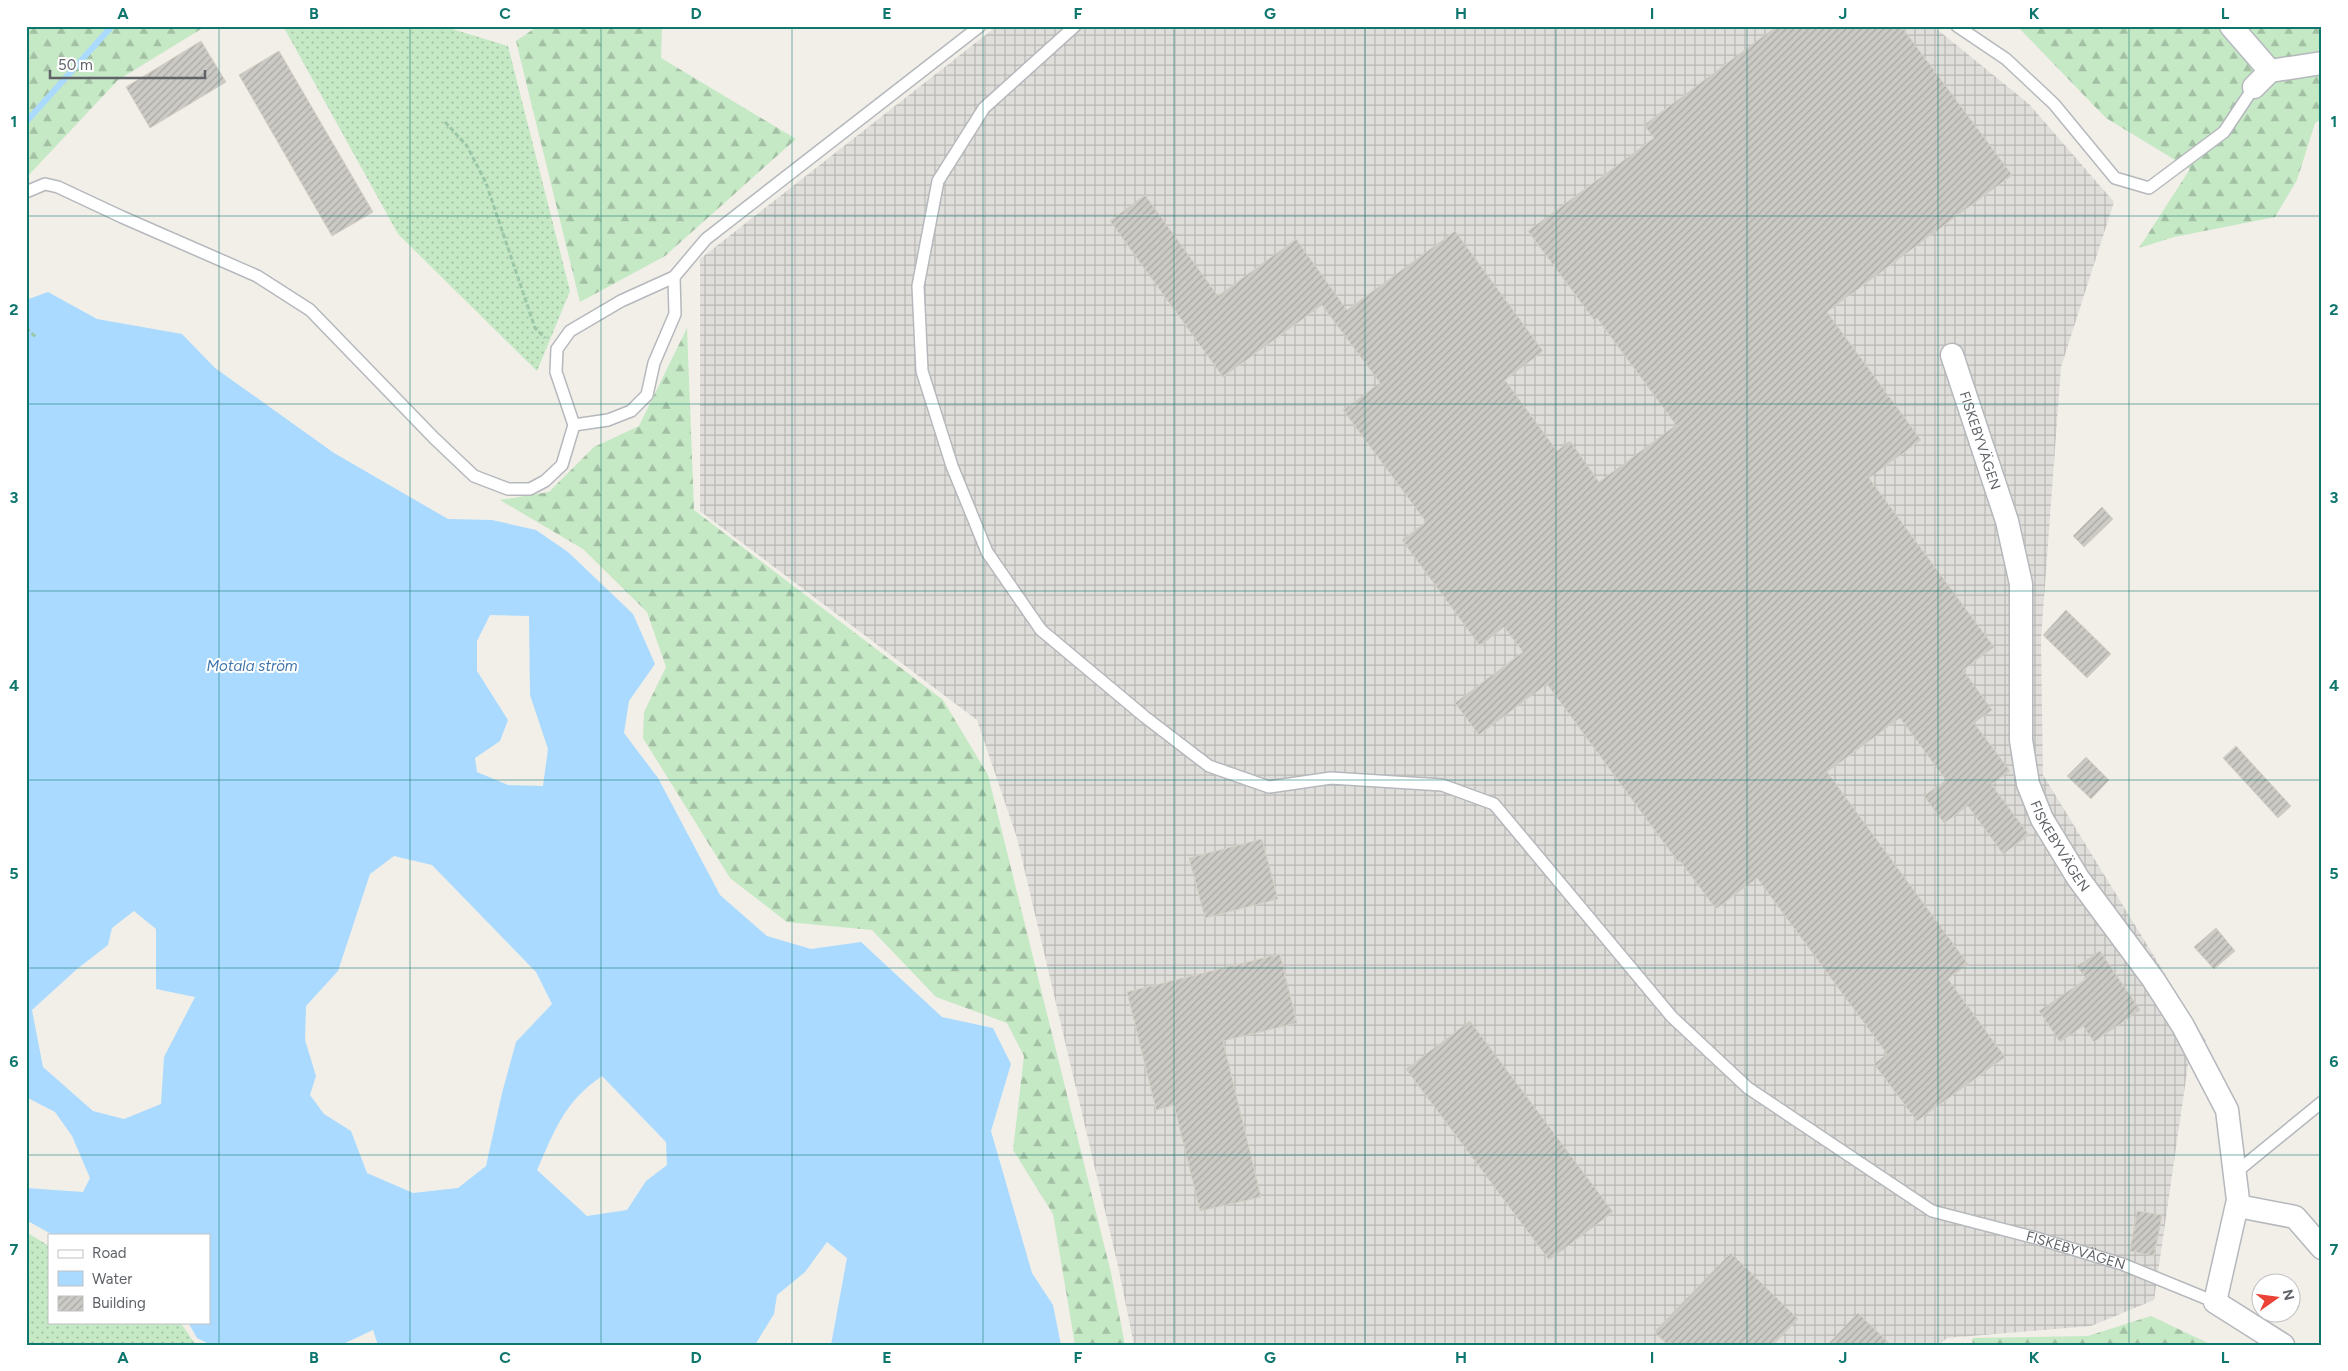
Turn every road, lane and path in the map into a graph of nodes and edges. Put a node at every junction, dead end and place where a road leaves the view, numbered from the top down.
1 (980, 26) edge
2 (1075, 26) edge
3 (1957, 26) edge
4 (2232, 26) edge
5 (2322, 63) edge
6 (2270, 71) junction
7 (2254, 87) joint
8 (445, 122) dead end
9 (26, 192) edge
10 (674, 277) junction
11 (26, 328) edge
12 (37, 338) dead end
13 (557, 349) junction
14 (1952, 355) dead end
15 (574, 424) junction
16 (2322, 1102) edge
17 (2235, 1174) junction
18 (2238, 1206) junction
19 (2322, 1248) edge
20 (2215, 1302) junction
21 (2282, 1345) edge

1 - 10 lane
2 - 20 lane, FISKEBYVÄGEN
3 - 7 lane
4 - 6 street
5 - 6 street
6 - 7 street
8 - 13 path
9 - 15 lane
10 - 13 lane
10 - 15 lane
11 - 12 path
13 - 15 lane
14 - 17 street, FISKEBYVÄGEN
16 - 17 lane
17 - 18 street, FISKEBYVÄGEN
18 - 19 street
18 - 20 street, FISKEBYVÄGEN
20 - 21 street, FISKEBYVÄGEN

